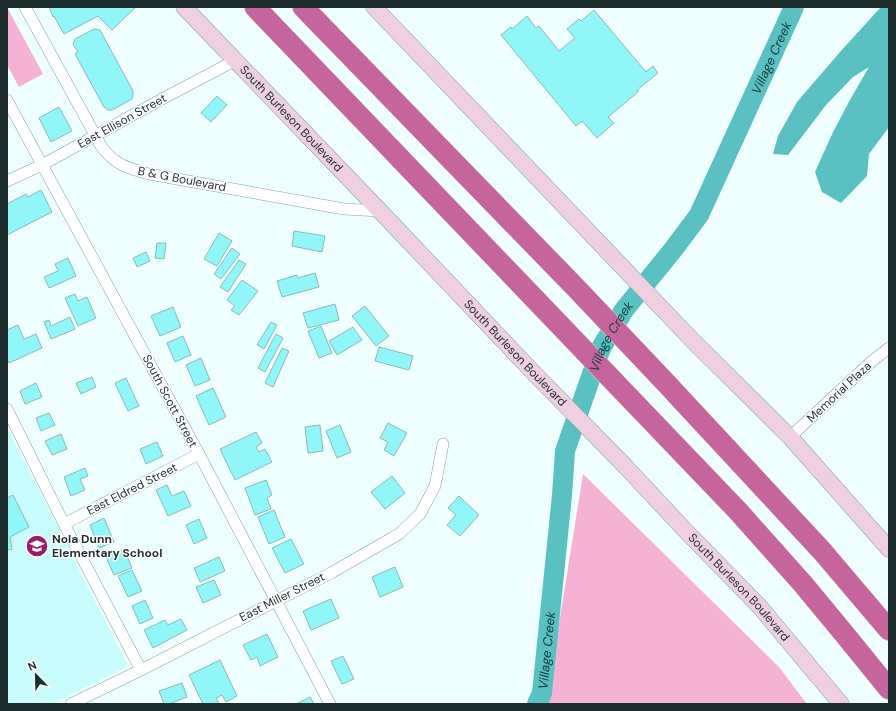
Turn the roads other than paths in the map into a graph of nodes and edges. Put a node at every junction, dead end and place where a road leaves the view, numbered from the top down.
1 (25, 7) edge
2 (184, 7) edge
3 (255, 7) edge
4 (303, 7) edge
5 (374, 7) edge
6 (236, 60) junction
7 (7, 100) edge
8 (95, 136) junction
9 (42, 165) junction
10 (7, 181) edge
11 (380, 211) junction
12 (889, 348) edge
13 (7, 409) edge
14 (790, 437) junction
15 (443, 444) dead end
16 (199, 454) junction
17 (64, 524) junction
18 (889, 549) edge
19 (275, 601) junction
20 (889, 630) edge
21 (141, 670) junction
22 (889, 689) edge
23 (71, 704) edge
24 (330, 704) edge
25 (841, 704) edge

1 - 8 street, B & G Boulevard
2 - 6 main road, South Burleson Boulevard
3 - 22 highway
4 - 20 highway
5 - 14 main road
6 - 8 street, East Ellison Street
6 - 11 main road, South Burleson Boulevard
7 - 9 street, South Scott Street
8 - 9 street, East Ellison Street
8 - 11 street, B & G Boulevard
9 - 10 street, East Ellison Street
9 - 16 street, South Scott Street
11 - 25 main road, South Burleson Boulevard
12 - 14 street, Memorial Plaza
13 - 17 street
14 - 18 main road
15 - 19 street, East Miller Street
16 - 17 street, East Eldred Street
16 - 19 street, South Scott Street
17 - 21 street
19 - 21 street, East Miller Street
19 - 24 street, South Scott Street
21 - 23 street, East Miller Street

